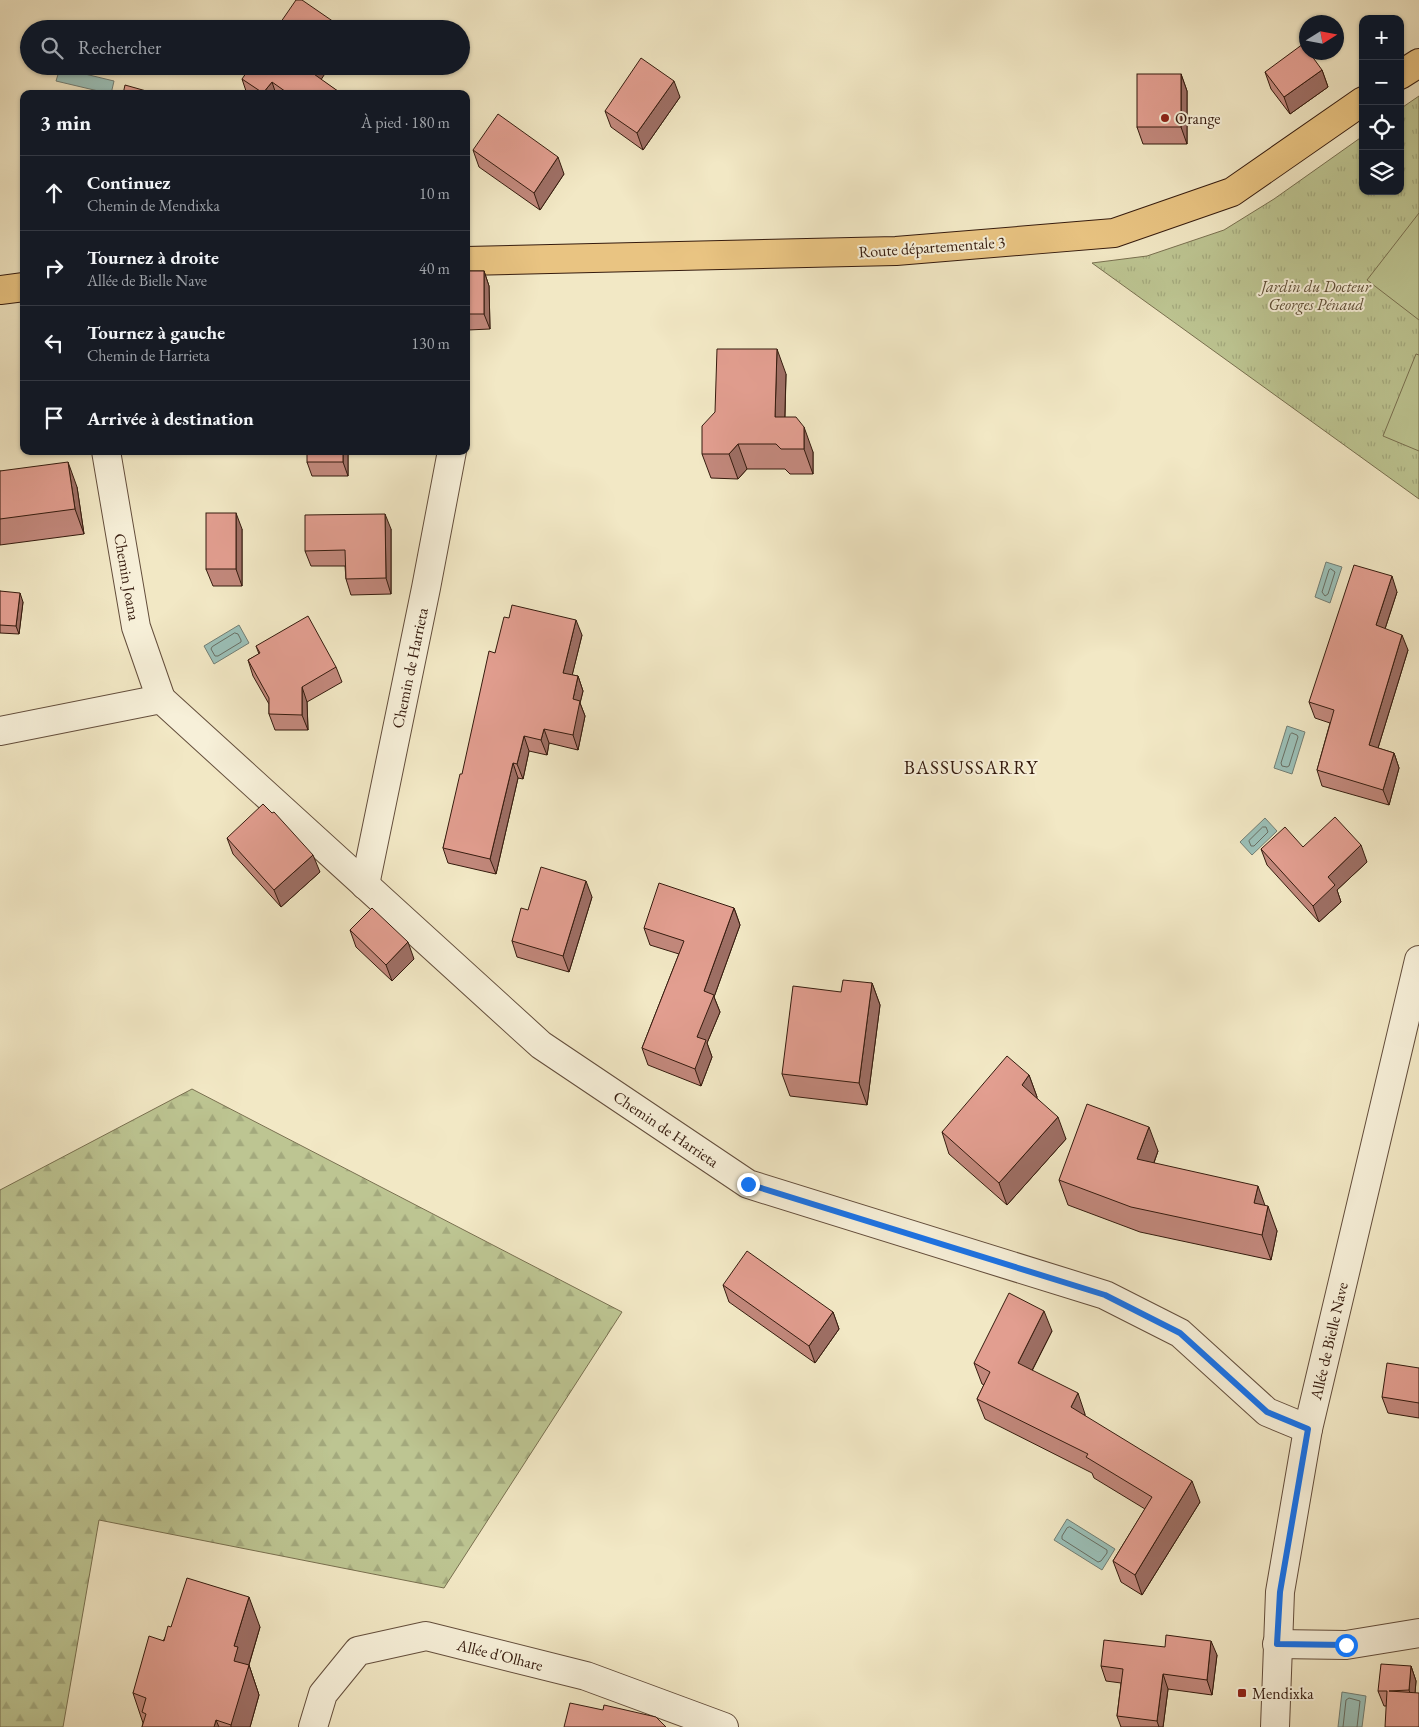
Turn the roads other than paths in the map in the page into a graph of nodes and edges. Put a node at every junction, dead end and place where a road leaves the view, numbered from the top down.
1 (1419, 62) edge
2 (1404, 73) edge
3 (1359, 104) edge
4 (470, 261) edge
5 (20, 288) edge
6 (0, 290) edge
7 (107, 455) edge
8 (451, 455) edge
9 (161, 699) junction
10 (0, 730) edge
11 (365, 885) junction
12 (1419, 960) edge
13 (1308, 1429) junction
14 (1419, 1633) edge
15 (1277, 1644) junction
16 (313, 1727) edge
17 (724, 1727) edge
18 (1275, 1727) edge

1 - 2 main road
3 - 4 main road, Route départementale 3
5 - 6 main road
7 - 9 street, Chemin Joana
8 - 11 street, Chemin de Harrieta
9 - 10 street
9 - 11 street, Chemin de Harrieta
11 - 13 street, Chemin de Harrieta
12 - 13 street, Allée de Bielle Nave
13 - 15 street, Allée de Bielle Nave
14 - 15 street
15 - 18 street, Allée de Bielle Nave
16 - 17 street, Allée d'Olhare

